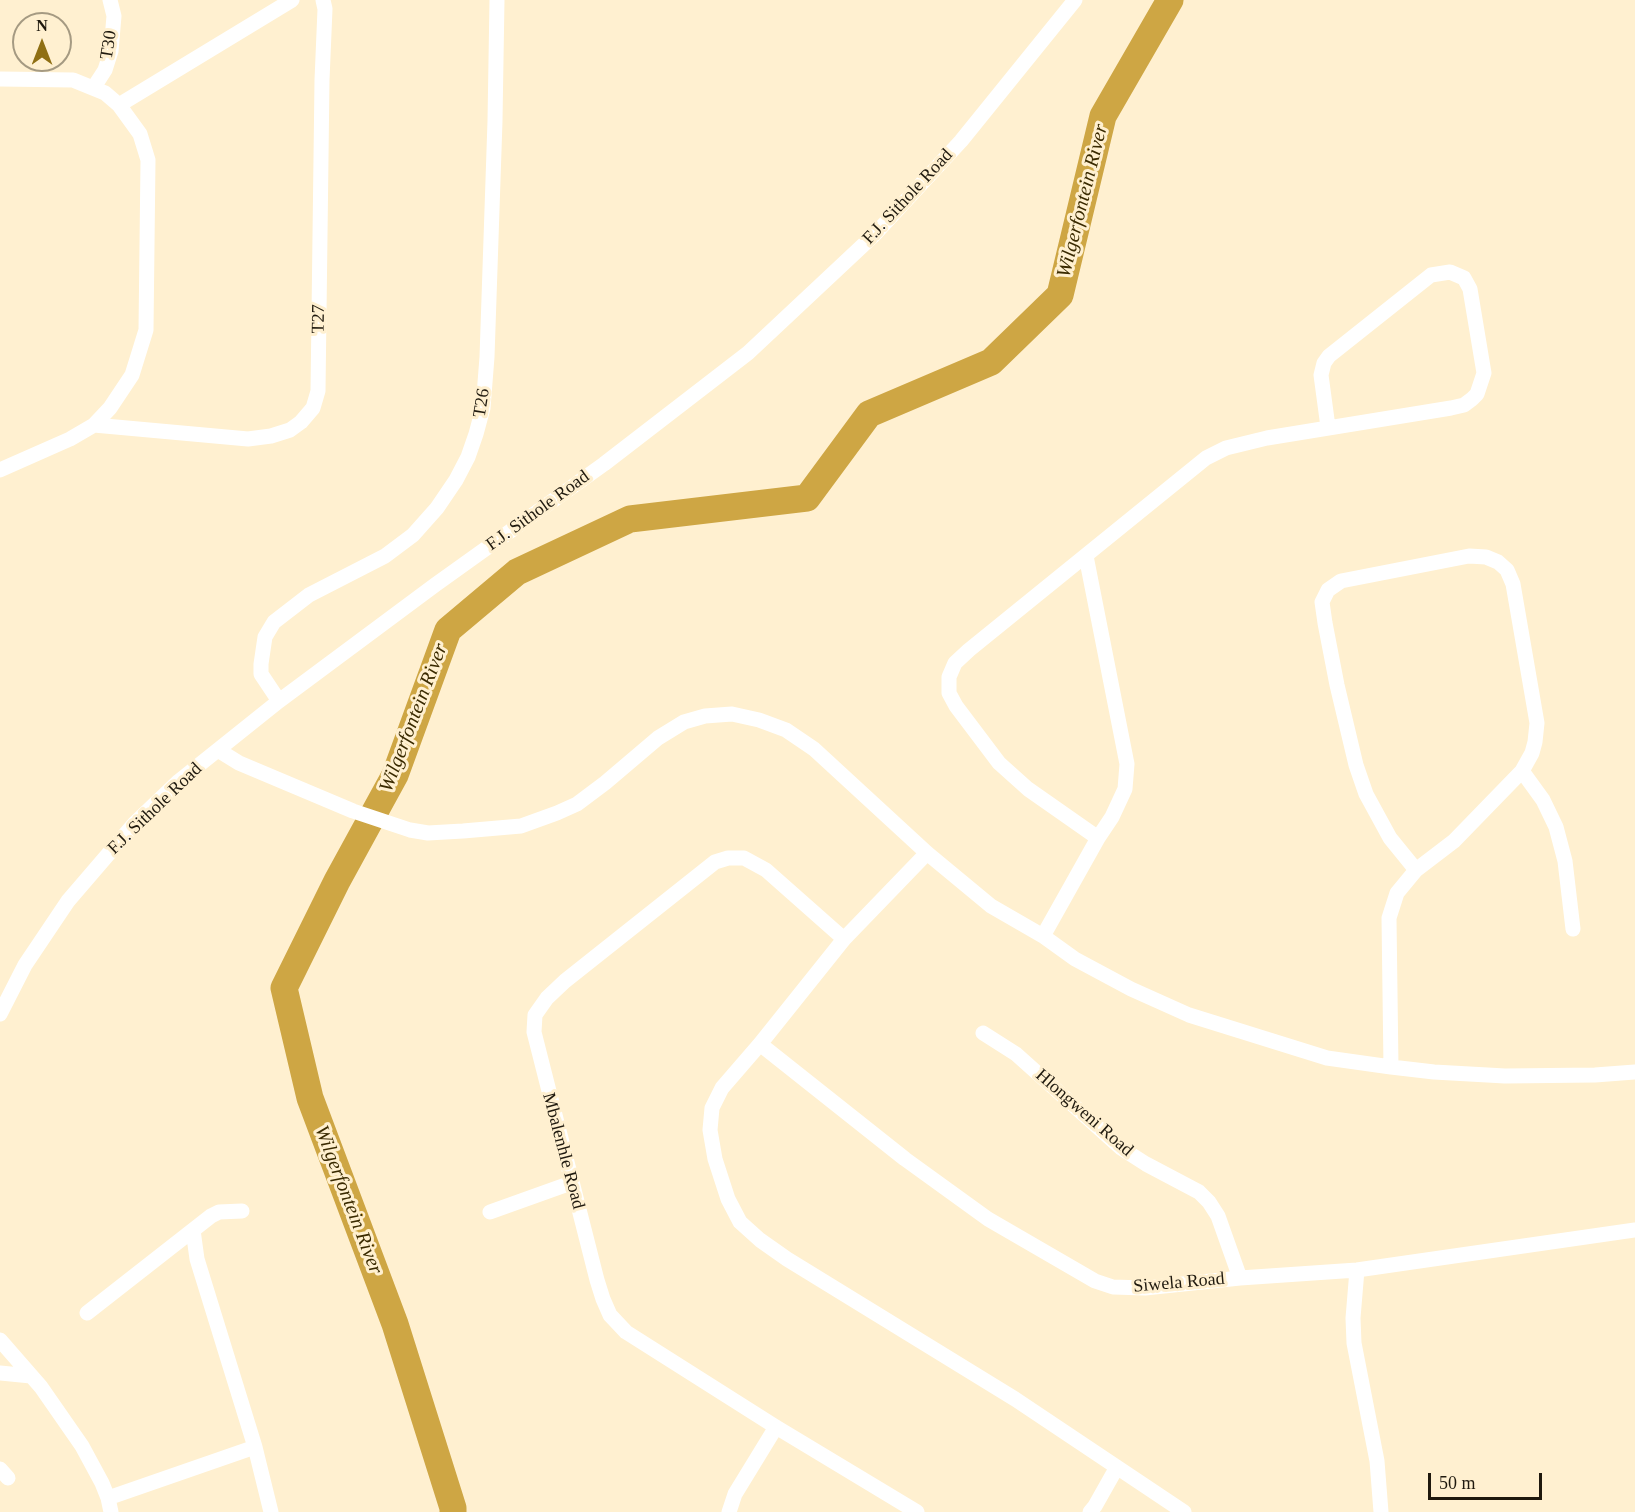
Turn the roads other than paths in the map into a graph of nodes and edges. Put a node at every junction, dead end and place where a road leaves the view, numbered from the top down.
1 (110, 0) edge
2 (292, 0) edge
3 (323, 0) edge
4 (497, 0) edge
5 (1075, 0) edge
6 (0, 80) edge
7 (94, 87) junction
8 (119, 105) junction
9 (94, 425) junction
10 (1328, 427) junction
11 (0, 470) edge
12 (1086, 556) junction
13 (279, 701) junction
14 (218, 750) junction
15 (1522, 771) junction
16 (1098, 838) junction
17 (927, 853) junction
18 (1416, 870) junction
19 (1573, 929) dead end
20 (1043, 936) junction
21 (844, 939) junction
22 (0, 1014) edge
23 (983, 1033) dead end
24 (760, 1044) junction
25 (1390, 1067) junction
26 (1635, 1072) edge
27 (571, 1183) junction
28 (242, 1211) dead end
29 (490, 1212) dead end
30 (193, 1230) junction
31 (1635, 1230) edge
32 (1357, 1270) junction
33 (1240, 1278) junction
34 (87, 1313) dead end
35 (0, 1340) edge
36 (0, 1373) edge
37 (31, 1377) junction
38 (776, 1427) junction
39 (255, 1447) junction
40 (1117, 1467) junction
41 (110, 1505) edge
42 (272, 1512) edge
43 (729, 1512) edge
44 (917, 1512) edge
45 (1090, 1512) edge
46 (1184, 1512) edge
47 (1381, 1512) edge

1 - 7 street, T30
2 - 8 street
3 - 9 street, T27
4 - 13 street, T26
5 - 13 street, F.J. Sithole Road
6 - 7 street
7 - 8 street
8 - 9 street
9 - 11 street
10 - 10 street
10 - 12 street
12 - 16 street
12 - 16 street
13 - 14 street, F.J. Sithole Road
14 - 17 street
14 - 22 street, F.J. Sithole Road
15 - 18 street
15 - 18 street
15 - 19 street
16 - 20 street
17 - 20 street
17 - 21 street
18 - 25 street
20 - 25 street
21 - 24 street
21 - 27 street, Mbalenhle Road
23 - 33 street, Hlongweni Road
24 - 33 street, Siwela Road
24 - 40 street
25 - 26 street
27 - 29 street
27 - 38 street, Mbalenhle Road
28 - 30 street
30 - 34 street
30 - 39 street
31 - 32 street, Siwela Road
32 - 33 street, Siwela Road
32 - 47 street
35 - 37 street
36 - 37 street
37 - 41 street
38 - 43 street
38 - 44 street, Mbalenhle Road
39 - 41 street
39 - 42 street
40 - 45 street
40 - 46 street

